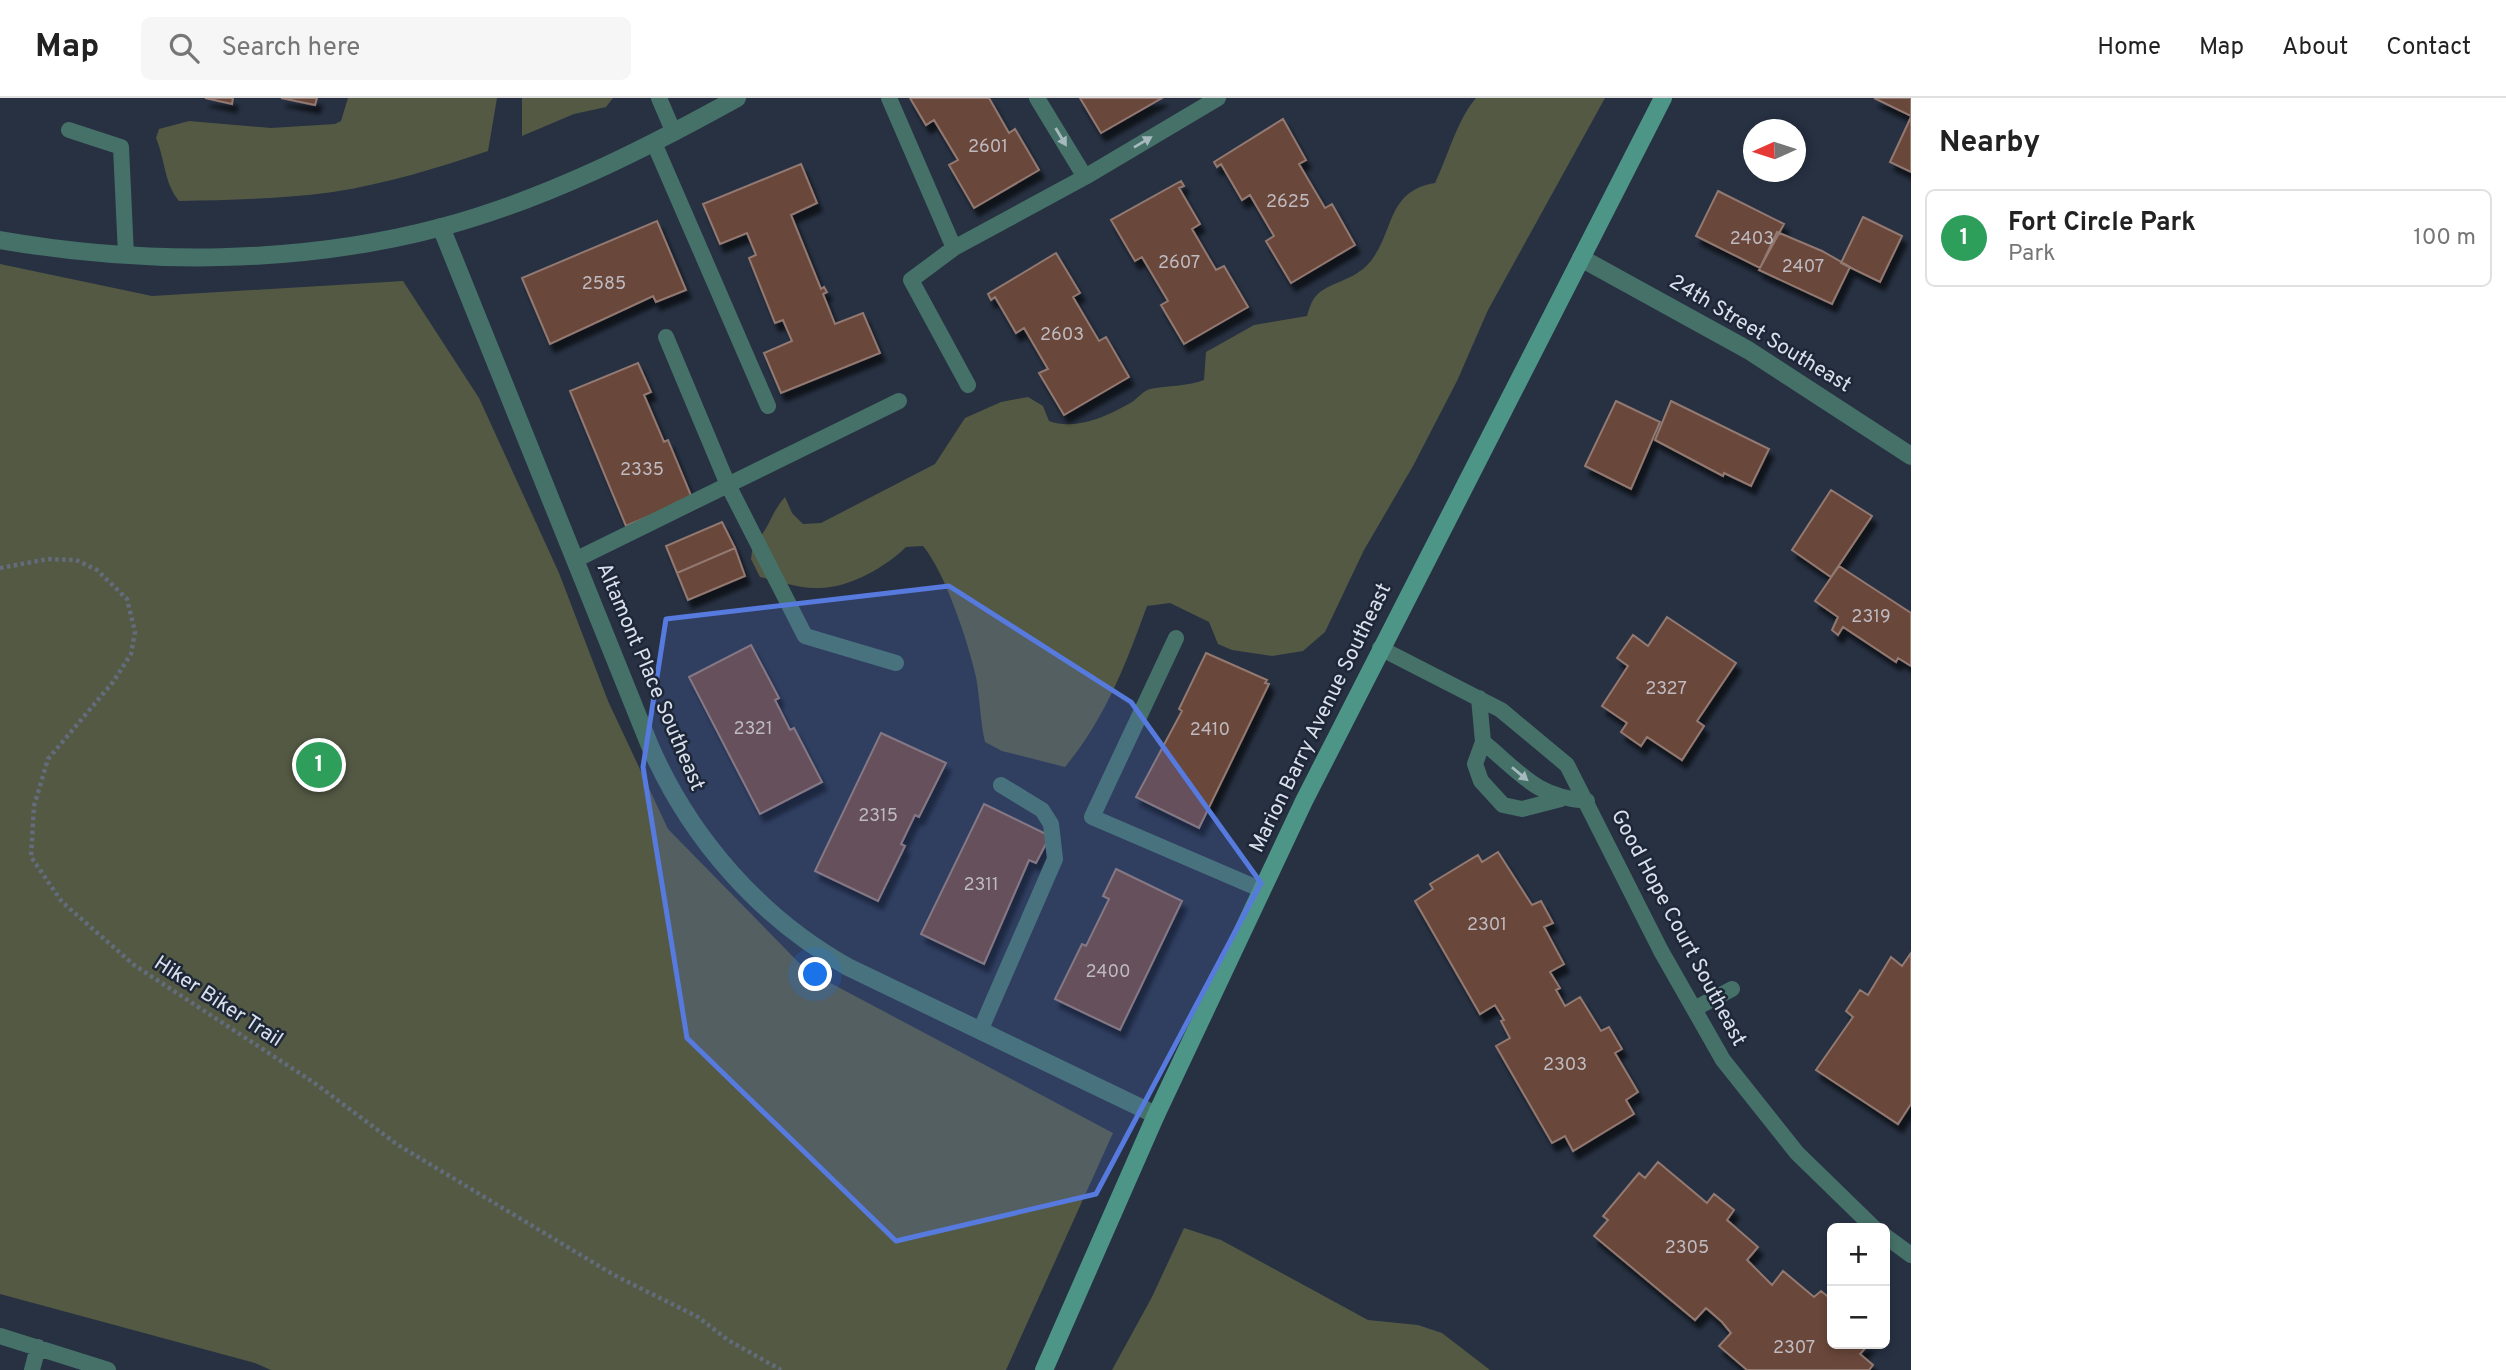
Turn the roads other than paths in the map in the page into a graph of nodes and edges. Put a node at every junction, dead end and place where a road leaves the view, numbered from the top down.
1 (659, 98) edge
2 (737, 98) edge
3 (889, 98) edge
4 (1037, 98) edge
5 (1218, 98) edge
6 (1663, 98) edge
7 (69, 130) dead end
8 (674, 133) junction
9 (654, 143) junction
10 (1085, 177) junction
11 (440, 227) junction
12 (0, 240) edge
13 (954, 248) junction
14 (125, 255) junction
15 (1581, 258) junction
16 (666, 337) dead end
17 (968, 386) dead end
18 (900, 401) dead end
19 (768, 406) dead end
20 (1911, 456) edge
21 (727, 485) junction
22 (575, 560) junction
23 (1176, 638) dead end
24 (1380, 648) junction
25 (896, 663) dead end
26 (1479, 698) junction
27 (1483, 742) junction
28 (1001, 785) dead end
29 (1561, 799) junction
30 (1587, 801) junction
31 (1262, 890) junction
32 (1732, 989) dead end
33 (1694, 1009) junction
34 (979, 1031) junction
35 (1156, 1115) junction
36 (1869, 1223) edge
37 (1890, 1240) edge
38 (1911, 1255) edge
39 (0, 1336) edge
40 (38, 1347) junction
41 (32, 1370) edge
42 (108, 1370) edge
43 (1044, 1370) edge

1 - 8 lane
2 - 8 street
3 - 13 lane
4 -> 10 lane
10 -> 5 lane
6 - 15 main road, Marion Barry Avenue Southeast
7 - 14 lane
8 - 9 street
9 - 11 street
9 - 19 lane
10 - 13 lane
11 - 14 street
11 - 22 street, Altamont Place Southeast
12 - 14 street
13 - 17 lane
15 - 20 street, 24th Street Southeast
15 - 24 main road, Marion Barry Avenue Southeast
16 - 21 lane
18 - 21 lane
21 - 22 lane
21 - 25 lane
22 - 34 street, Altamont Place Southeast
23 - 31 lane
24 - 26 lane, Good Hope Court Southeast
24 - 31 main road, Marion Barry Avenue Southeast
26 - 27 lane
26 - 30 lane, Good Hope Court Southeast
27 -> 29 lane
27 - 29 lane
28 - 34 lane
29 - 30 lane
30 - 33 lane, Good Hope Court Southeast
31 - 35 main road, Marion Barry Avenue Southeast
32 - 33 lane
33 - 36 lane, Good Hope Court Southeast
34 - 35 street, Altamont Place Southeast
35 - 43 main road, Marion Barry Avenue Southeast
37 - 38 lane
39 - 40 lane
40 - 41 lane
40 - 42 lane

